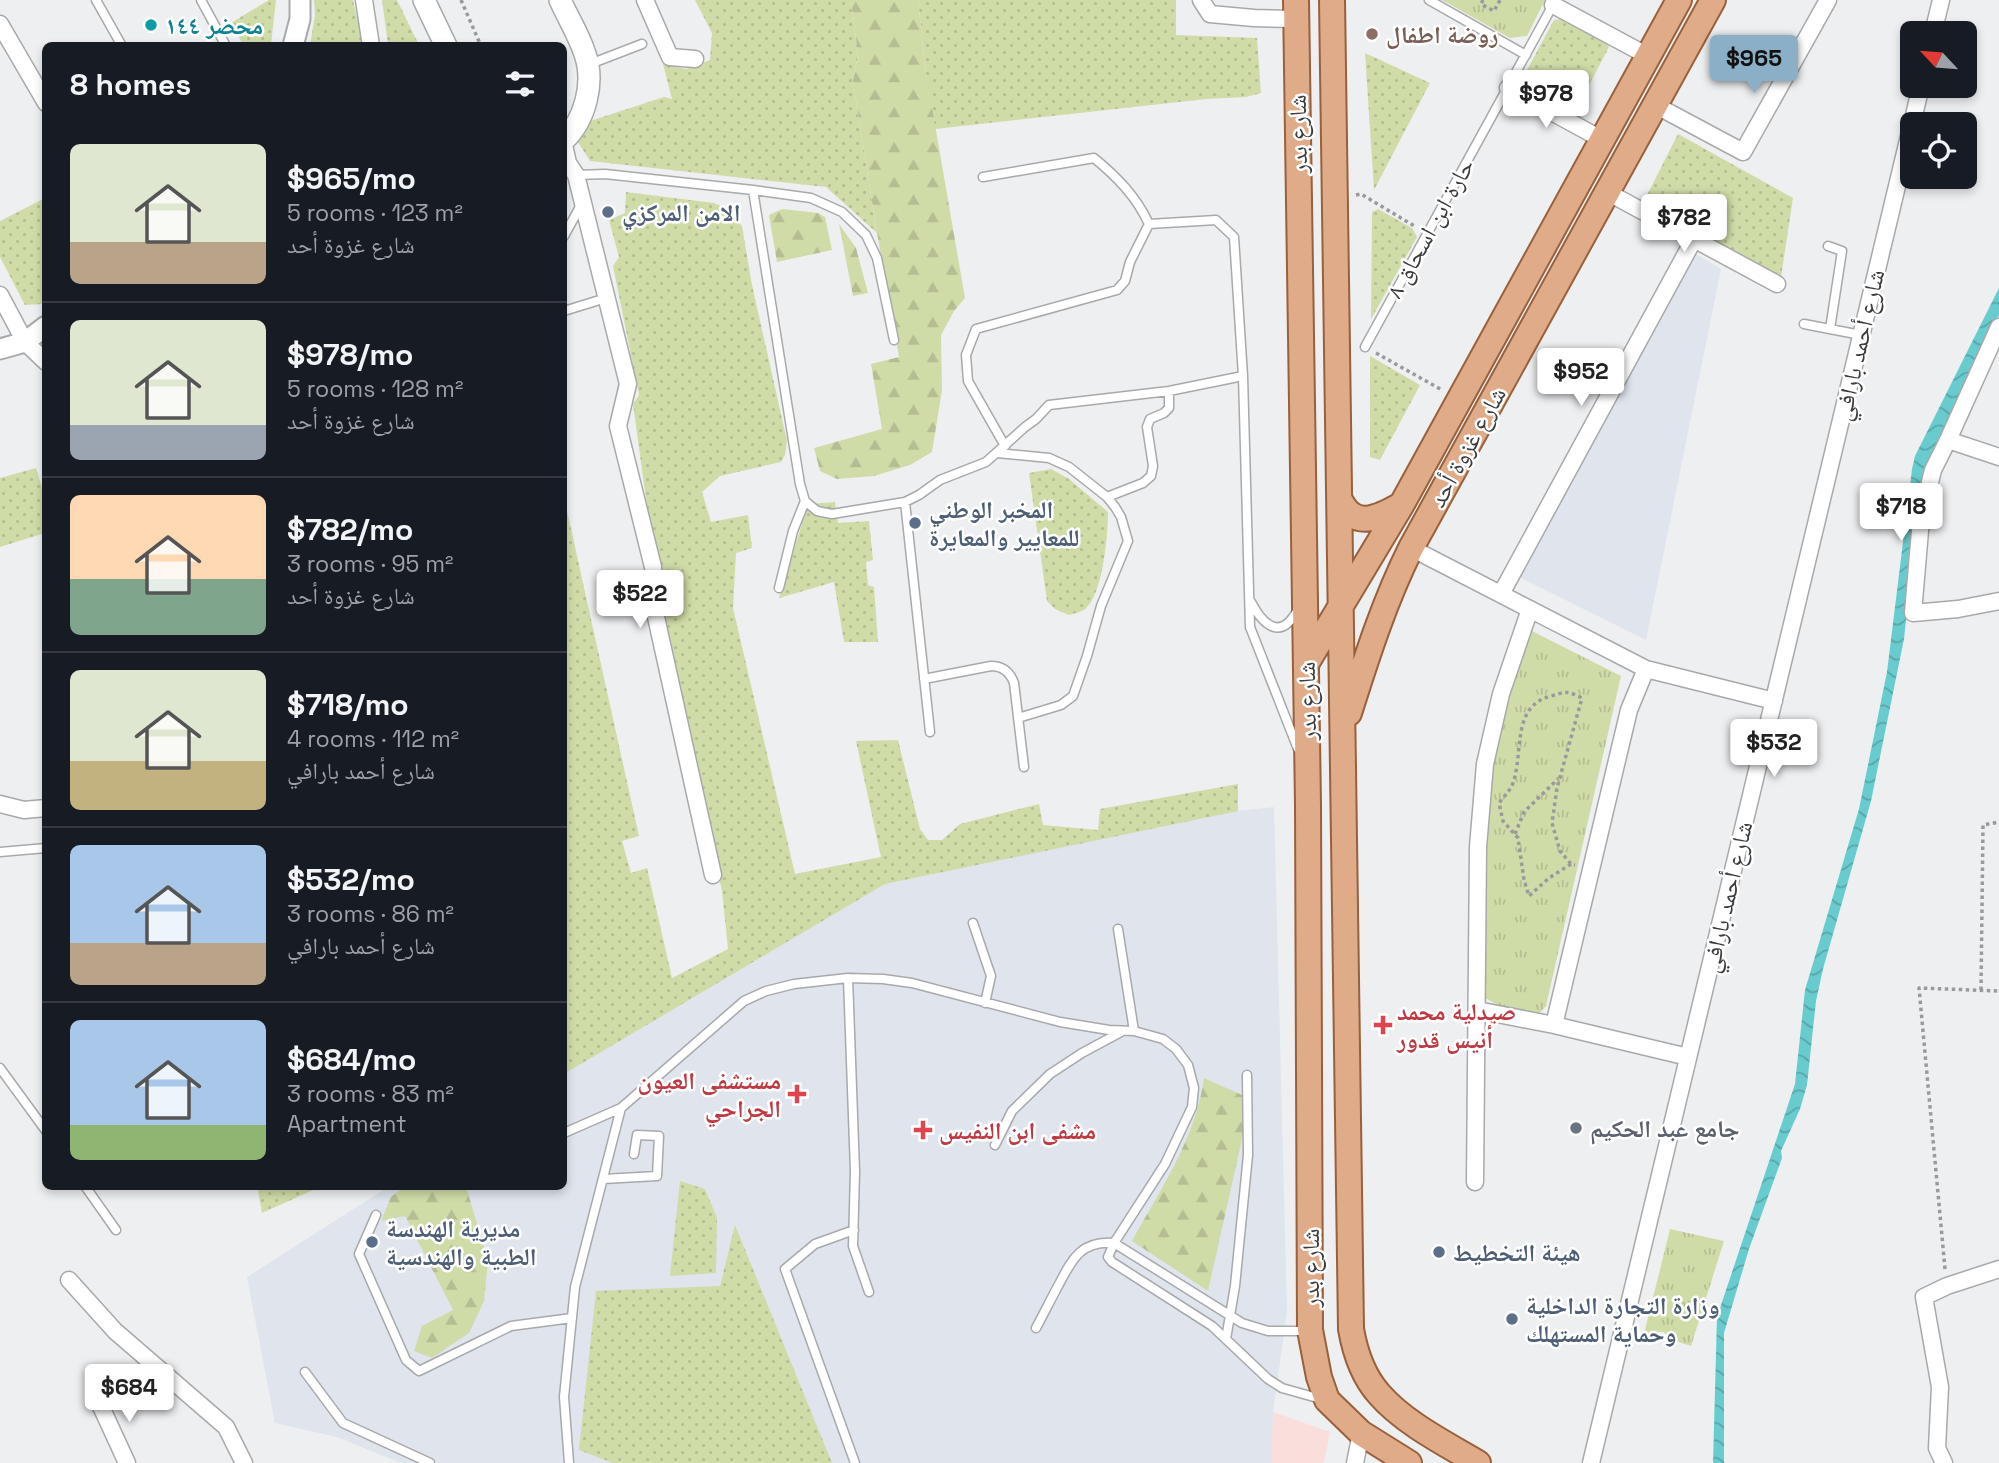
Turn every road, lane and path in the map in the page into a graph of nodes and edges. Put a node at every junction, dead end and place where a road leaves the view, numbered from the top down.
1 (96, 0) edge
2 (201, 0) edge
3 (300, 0) edge
4 (364, 0) edge
5 (424, 0) edge
6 (461, 0) edge
7 (559, 0) edge
8 (645, 0) edge
9 (1201, 0) edge
10 (1332, 0) edge
11 (1429, 0) edge
12 (1483, 0) edge
13 (1500, 0) edge
14 (1679, 0) edge
15 (1713, 0) edge
16 (1828, 0) edge
17 (1941, 0) edge
18 (1555, 2) edge
19 (1296, 9) edge
20 (1936, 21) edge
21 (0, 24) edge
22 (120, 42) edge
23 (224, 42) edge
24 (294, 42) edge
25 (370, 42) edge
26 (444, 42) edge
27 (479, 42) edge
28 (642, 44) dead end
29 (1526, 55) junction
30 (1648, 56) junction
31 (695, 59) dead end
32 (587, 65) junction
33 (1508, 88) junction
34 (42, 96) edge
35 (1918, 98) edge
36 (1655, 105) junction
37 (567, 139) edge
38 (1602, 139) junction
39 (567, 158) edge
40 (576, 175) junction
41 (983, 177) dead end
42 (753, 190) junction
43 (1607, 192) junction
44 (1361, 194) dead end
45 (583, 203) junction
46 (1149, 224) junction
47 (567, 231) edge
48 (1427, 233) junction
49 (1694, 239) junction
50 (1828, 246) dead end
51 (1777, 284) dead end
52 (0, 295) edge
53 (606, 298) junction
54 (567, 310) edge
55 (1804, 324) dead end
56 (1999, 327) edge
57 (42, 329) edge
58 (1830, 329) junction
59 (1861, 335) junction
60 (894, 340) dead end
61 (25, 342) junction
62 (1365, 347) joint
63 (0, 349) edge
64 (42, 358) edge
65 (1242, 376) junction
66 (1427, 382) dead end
67 (1169, 391) junction
68 (1948, 440) junction
69 (1005, 446) junction
70 (997, 453) junction
71 (1999, 457) edge
72 (1107, 497) junction
73 (1340, 500) junction
74 (806, 501) junction
75 (905, 502) junction
76 (1402, 504) junction
77 (1412, 548) junction
78 (1395, 580) junction
79 (779, 588) dead end
80 (1501, 594) junction
81 (1305, 595) junction
82 (1250, 599) junction
83 (1999, 601) edge
84 (1341, 606) junction
85 (1530, 609) junction
86 (1306, 664) junction
87 (1646, 669) junction
88 (924, 679) junction
89 (1774, 701) junction
90 (1018, 718) junction
91 (930, 732) dead end
92 (1343, 762) junction
93 (1024, 768) dead end
94 (1307, 772) junction
95 (1560, 777) junction
96 (0, 804) edge
97 (42, 808) edge
98 (1999, 822) edge
99 (1515, 834) junction
100 (42, 848) edge
101 (0, 852) edge
102 (1571, 864) junction
103 (1591, 869) junction
104 (713, 875) dead end
105 (973, 923) dead end
106 (1118, 929) dead end
107 (848, 978) junction
108 (1981, 990) junction
109 (1999, 990) edge
110 (985, 1003) junction
111 (1477, 1010) junction
112 (1554, 1025) junction
113 (1124, 1030) junction
114 (1134, 1031) junction
115 (1689, 1057) junction
116 (0, 1068) edge
117 (1247, 1075) dead end
118 (621, 1108) junction
119 (42, 1126) edge
120 (567, 1132) edge
121 (995, 1145) dead end
122 (634, 1154) dead end
123 (603, 1179) junction
124 (1475, 1182) dead end
125 (88, 1190) edge
126 (376, 1214) dead end
127 (116, 1230) dead end
128 (854, 1230) junction
129 (1114, 1243) junction
130 (1999, 1269) edge
131 (69, 1280) dead end
132 (1947, 1286) junction
133 (869, 1292) dead end
134 (1231, 1316) junction
135 (572, 1318) junction
136 (1036, 1328) dead end
137 (1351, 1329) junction
138 (1310, 1330) junction
139 (1226, 1339) junction
140 (305, 1372) dead end
141 (1378, 1394) junction
142 (98, 1400) dead end
143 (1327, 1400) junction
144 (1361, 1433) junction
145 (127, 1463) edge
146 (244, 1463) edge
147 (430, 1463) edge
148 (569, 1463) edge
149 (855, 1463) edge
150 (1355, 1463) edge
151 (1409, 1463) edge
152 (1478, 1463) edge
153 (1591, 1463) edge
154 (1944, 1463) edge

1 - 22 lane
2 - 23 lane
3 - 24 street
4 - 25 street
5 - 26 main road
6 - 27 path
7 - 32 main road
8 - 31 street
9 - 19 street
10 - 73 main road, شارع بدر
11 - 29 lane
12 - 13 path
14 - 30 main road, شارع غزوة أحد
15 - 36 main road, شارع غزوة أحد
16 - 36 street
17 - 20 street
18 - 29 lane, حارة ابن اسحاق ٨
18 - 30 street
19 - 81 main road, شارع بدر
21 - 34 street
28 - 32 lane
29 - 33 lane, حارة ابن اسحاق ٨
30 - 38 main road, شارع غزوة أحد
32 - 37 main road
33 - 38 street
33 - 48 lane, حارة ابن اسحاق ٨
35 - 59 street, شارع أحمد بارافي
36 - 43 main road, شارع غزوة أحد
38 - 76 main road, شارع غزوة أحد
39 - 40 street
40 - 42 lane
40 - 45 street
41 - 46 lane
42 - 60 lane
42 - 74 lane
43 - 49 street
43 - 77 main road, شارع غزوة أحد
44 - 48 path
45 - 47 lane
45 - 53 street
46 - 65 lane
46 - 69 lane
48 - 62 lane, حارة ابن اسحاق ٨
49 - 51 street
49 - 80 street
50 - 58 lane
52 - 61 street
53 - 54 lane
53 - 104 street
55 - 58 lane
56 - 68 street
57 - 61 street
58 - 59 lane
59 - 89 street, شارع أحمد بارافي
61 - 63 street
61 - 64 street
62 - 66 path
65 - 67 lane
65 - 82 lane
67 - 69 lane
67 - 72 lane
68 - 71 street
68 - 83 street
69 - 70 lane
70 - 72 lane
70 - 75 lane
72 - 90 lane
73 - 76 main road
73 - 84 main road, شارع بدر
74 - 75 lane
74 - 79 lane
75 - 88 lane
76 - 84 main road, شارع غزوة أحد
77 - 78 main road, شارع غزوة أحد
77 - 80 street
78 - 84 main road
78 - 92 main road, شارع غزوة أحد
80 - 85 street
81 - 82 lane
81 - 84 main road
81 - 86 main road, شارع بدر
82 - 94 lane
84 - 86 main road, شارع غزوة أحد
84 - 92 main road, شارع بدر
85 - 87 street
85 - 111 street
86 - 94 main road, شارع بدر
87 - 89 street
87 - 103 street
88 - 90 lane
88 - 91 lane
89 - 115 street, شارع أحمد بارافي
90 - 93 lane
92 - 137 main road, شارع بدر
94 - 138 main road, شارع بدر
95 - 99 path
95 - 99 path
95 - 102 path
96 - 97 street
98 - 108 path
99 - 102 path
100 - 101 lane
102 - 103 path
103 - 112 street
105 - 110 lane
106 - 114 lane
107 - 110 lane
107 - 118 lane
107 - 128 lane
108 - 109 path
108 - 132 path
110 - 113 lane
111 - 112 street
111 - 124 street
112 - 115 street
113 - 114 lane
113 - 121 lane
114 - 129 lane
115 - 153 street, شارع أحمد بارافي
116 - 119 lane
117 - 134 lane
118 - 120 lane
118 - 123 lane
122 - 123 lane
123 - 135 lane
125 - 127 lane
126 - 135 lane
128 - 133 lane
128 - 149 lane
129 - 134 lane
129 - 136 lane
129 - 139 lane
130 - 132 street
131 - 146 street
132 - 154 street
134 - 138 lane
134 - 139 lane
135 - 148 lane
137 - 138 main road
137 - 141 main road, شارع بدر
138 - 143 main road, شارع بدر
139 - 143 lane
140 - 147 lane
141 - 143 main road
141 - 152 main road
142 - 145 street
143 - 144 main road
144 - 150 street
144 - 151 main road

